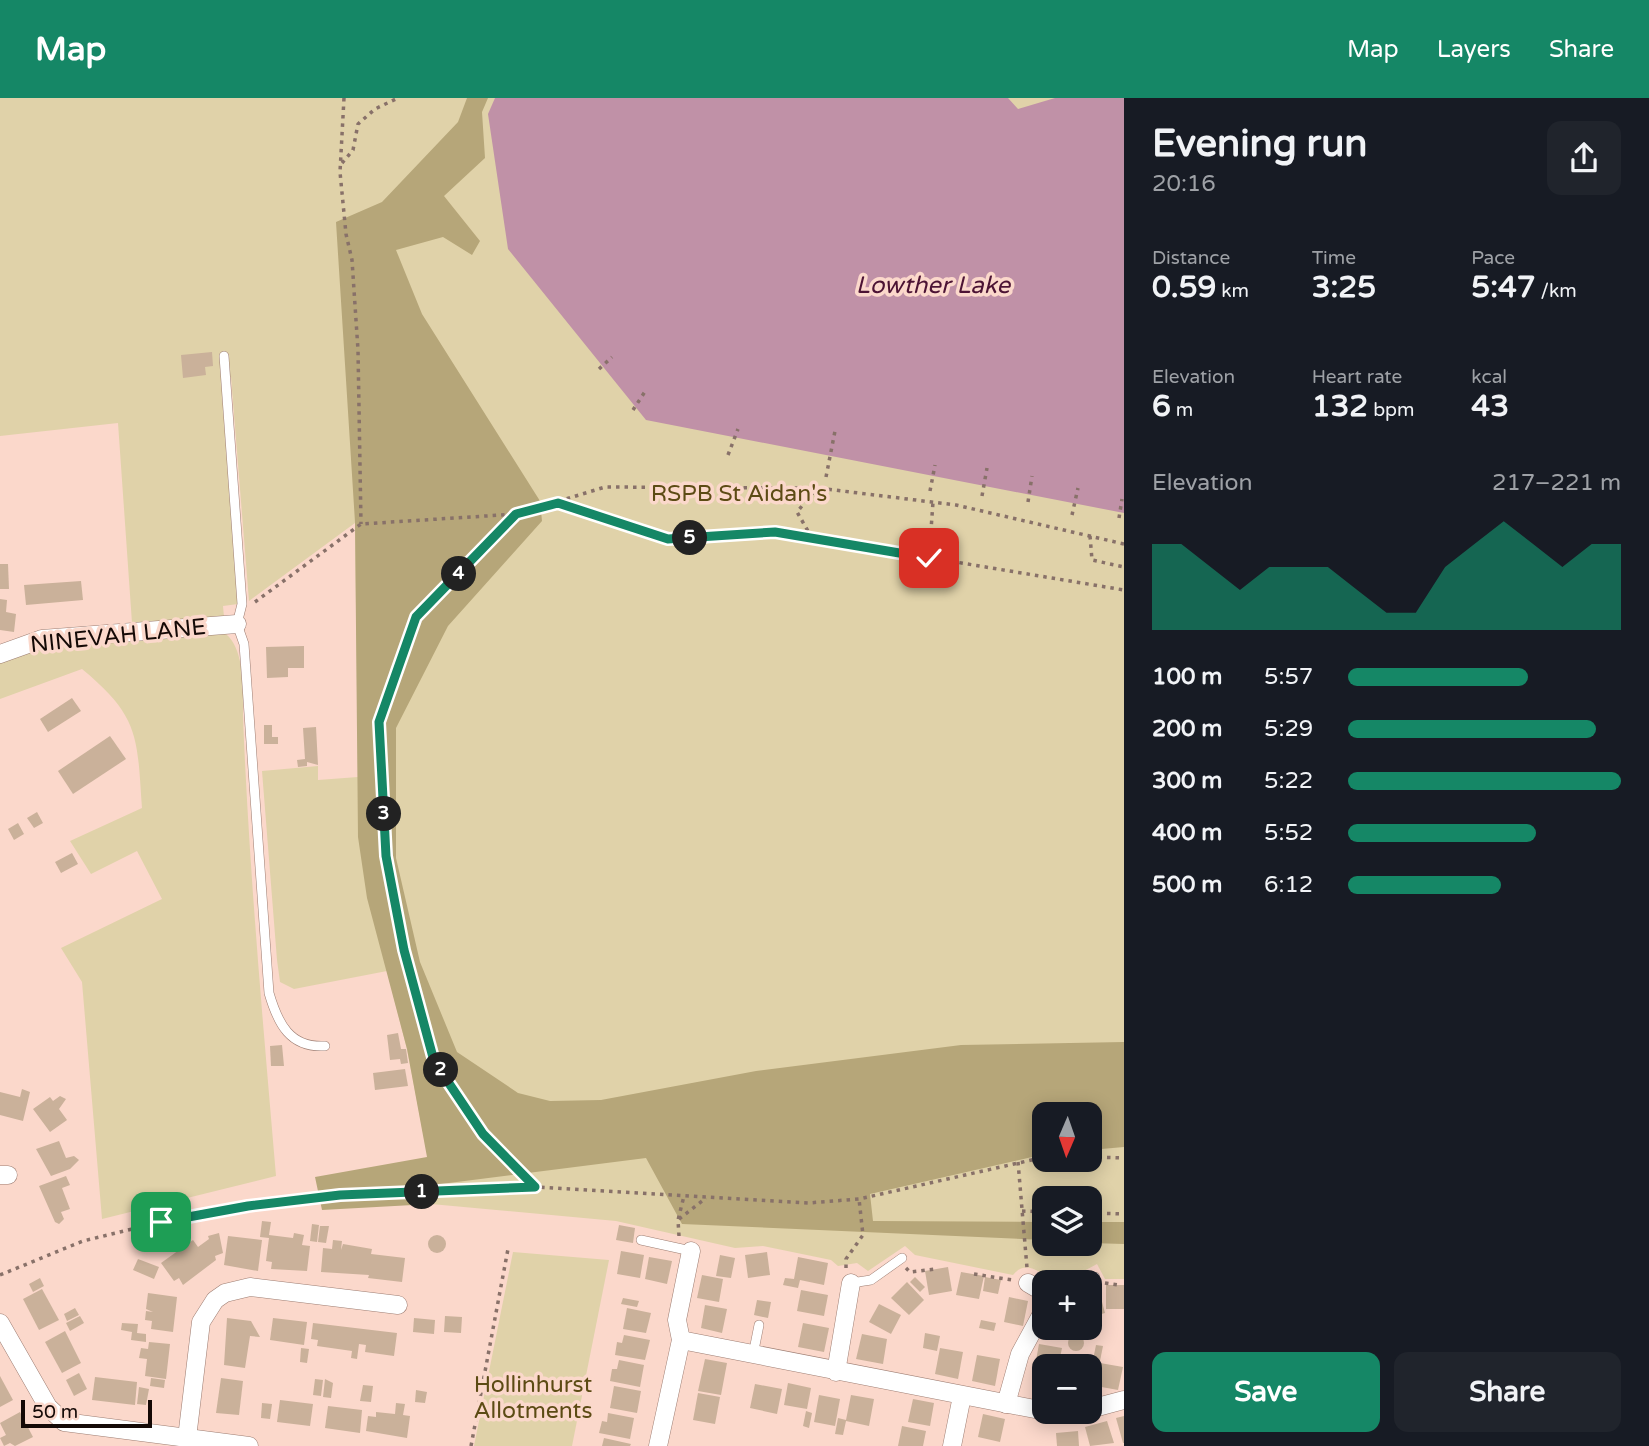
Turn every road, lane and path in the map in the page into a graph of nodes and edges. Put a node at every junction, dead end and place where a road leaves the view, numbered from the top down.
1 (344, 98) edge
2 (398, 98) edge
3 (340, 164) junction
4 (224, 356) dead end
5 (612, 357) dead end
6 (599, 369) dead end
7 (646, 390) dead end
8 (633, 410) dead end
9 (738, 429) dead end
10 (835, 431) dead end
11 (728, 455) dead end
12 (935, 465) dead end
13 (987, 468) dead end
14 (1032, 476) dead end
15 (826, 477) dead end
16 (818, 488) junction
17 (1078, 488) dead end
18 (930, 491) dead end
19 (982, 496) dead end
20 (1122, 499) dead end
21 (933, 502) junction
22 (1028, 502) dead end
23 (558, 503) junction
24 (516, 514) junction
25 (1072, 515) dead end
26 (1119, 518) dead end
27 (361, 524) junction
28 (1090, 536) junction
29 (812, 538) junction
30 (1124, 544) edge
31 (929, 558) junction
32 (1124, 567) edge
33 (1124, 590) edge
34 (237, 624) junction
35 (0, 654) edge
36 (325, 1046) dead end
37 (1102, 1157) edge
38 (1124, 1158) edge
39 (1032, 1159) edge
40 (1018, 1162) junction
41 (535, 1187) junction
42 (684, 1196) junction
43 (708, 1197) junction
44 (859, 1199) junction
45 (1022, 1211) junction
46 (1032, 1211) edge
47 (1102, 1213) edge
48 (1124, 1214) edge
49 (678, 1220) junction
50 (641, 1240) dead end
51 (508, 1249) dead end
52 (691, 1251) junction
53 (901, 1259) joint
54 (936, 1269) dead end
55 (974, 1274) dead end
56 (0, 1275) edge
57 (852, 1283) junction
58 (1028, 1283) junction
59 (1032, 1285) edge
60 (398, 1305) dead end
61 (0, 1323) edge
62 (759, 1325) dead end
63 (1032, 1332) edge
64 (681, 1340) junction
65 (753, 1355) junction
66 (836, 1372) junction
67 (962, 1396) junction
68 (1124, 1400) edge
69 (1006, 1404) junction
70 (1102, 1406) edge
71 (1032, 1409) edge
72 (187, 1438) junction
73 (249, 1446) edge
74 (471, 1446) edge
75 (658, 1446) edge
76 (952, 1446) edge

1 - 3 path
2 - 3 path
3 - 27 path
4 - 34 lane
5 - 6 path
7 - 8 path
9 - 11 path
10 - 15 path
12 - 18 path
13 - 19 path
14 - 22 path
16 - 21 path
16 - 23 path
16 - 29 path
17 - 25 path
20 - 26 path
21 - 28 path
21 - 31 path
23 - 24 path
23 - 29 path
24 - 27 path
24 - 41 path
27 - 34 path
28 - 30 path
28 - 32 path
29 - 31 path
31 - 33 path
34 - 35 street, NINEVAH LANE
34 - 36 lane
37 - 38 path
39 - 40 path
40 - 44 path
40 - 45 path
41 - 42 path
41 - 56 path
42 - 43 path
42 - 49 path
43 - 44 path
43 - 49 path
44 - 57 path
45 - 46 path
45 - 58 path
47 - 48 path
49 - 52 path
50 - 52 lane
51 - 74 path
52 - 64 street
53 - 54 path
53 - 57 lane
55 - 58 path
57 - 66 street
58 - 59 street
60 - 72 street
61 - 72 street
62 - 65 lane
63 - 69 street
64 - 65 street
64 - 75 street
65 - 66 street
66 - 67 street
67 - 69 street
67 - 76 street
68 - 70 street
69 - 71 street
72 - 73 street

